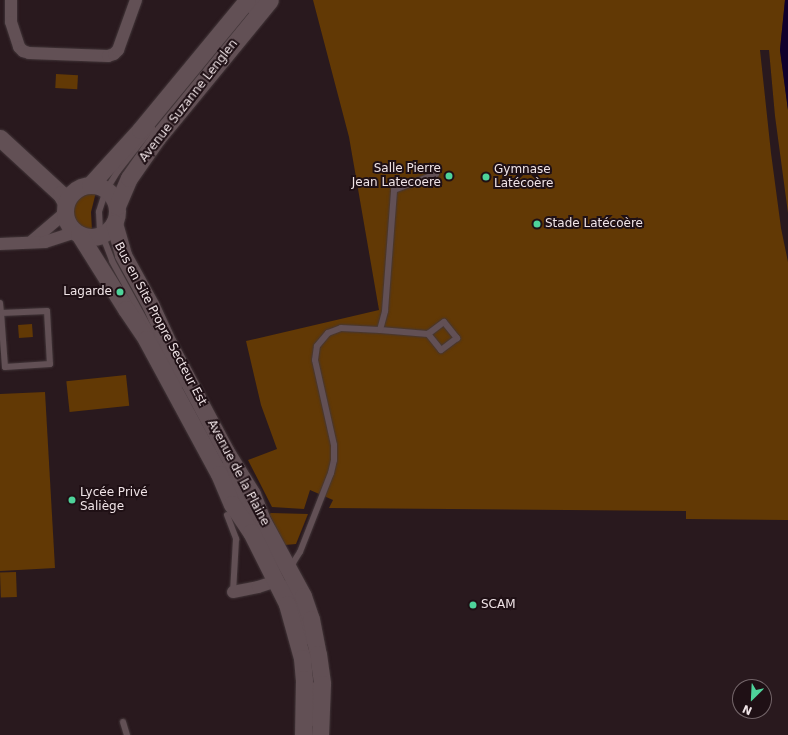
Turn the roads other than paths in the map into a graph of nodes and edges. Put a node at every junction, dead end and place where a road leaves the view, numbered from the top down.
1 (11, 0) edge
2 (136, 0) edge
3 (258, 0) edge
4 (270, 0) edge
5 (246, 7) edge
6 (155, 125) dead end
7 (0, 138) edge
8 (26, 162) junction
9 (436, 174) dead end
10 (84, 187) junction
11 (106, 190) junction
12 (117, 206) junction
13 (66, 208) junction
14 (114, 223) junction
15 (77, 233) junction
16 (101, 235) junction
17 (32, 241) junction
18 (0, 244) edge
19 (0, 303) edge
20 (1, 313) junction
21 (380, 330) junction
22 (428, 334) junction
23 (182, 387) dead end
24 (219, 457) dead end
25 (227, 515) dead end
26 (260, 532) dead end
27 (283, 575) junction
28 (233, 592) joint
29 (309, 651) dead end
30 (312, 680) dead end
31 (123, 722) dead end
32 (312, 733) edge
33 (127, 735) edge

1 - 2 street
3 - 5 lane
4 - 12 street, Avenue Suzanne Lenglen
5 - 10 street, Avenue Suzanne Lenglen
6 - 11 lane, Bus en Site Propre Secteur Est
7 - 8 street
8 - 10 street
8 - 13 street
9 - 21 lane
10 - 11 street
10 - 13 street, Avenue Suzanne Lenglen
11 - 12 street
11 - 16 lane, Bus en Site Propre Secteur Est
12 - 14 street, Avenue Suzanne Lenglen
13 - 15 street, Avenue de la Plaine
13 - 17 street
14 - 16 street
14 - 27 street, Avenue de la Plaine
15 - 16 street
15 - 17 street
15 - 27 street, Avenue de la Plaine
16 - 23 lane, Bus en Site Propre Secteur Est
17 - 18 street
19 - 20 lane
20 - 20 lane
21 - 22 lane
21 - 27 lane
22 - 22 lane
24 - 26 lane
25 - 28 lane
27 - 28 street
27 - 29 lane
27 - 32 street, Avenue de la Plaine
30 - 32 lane
31 - 33 lane

